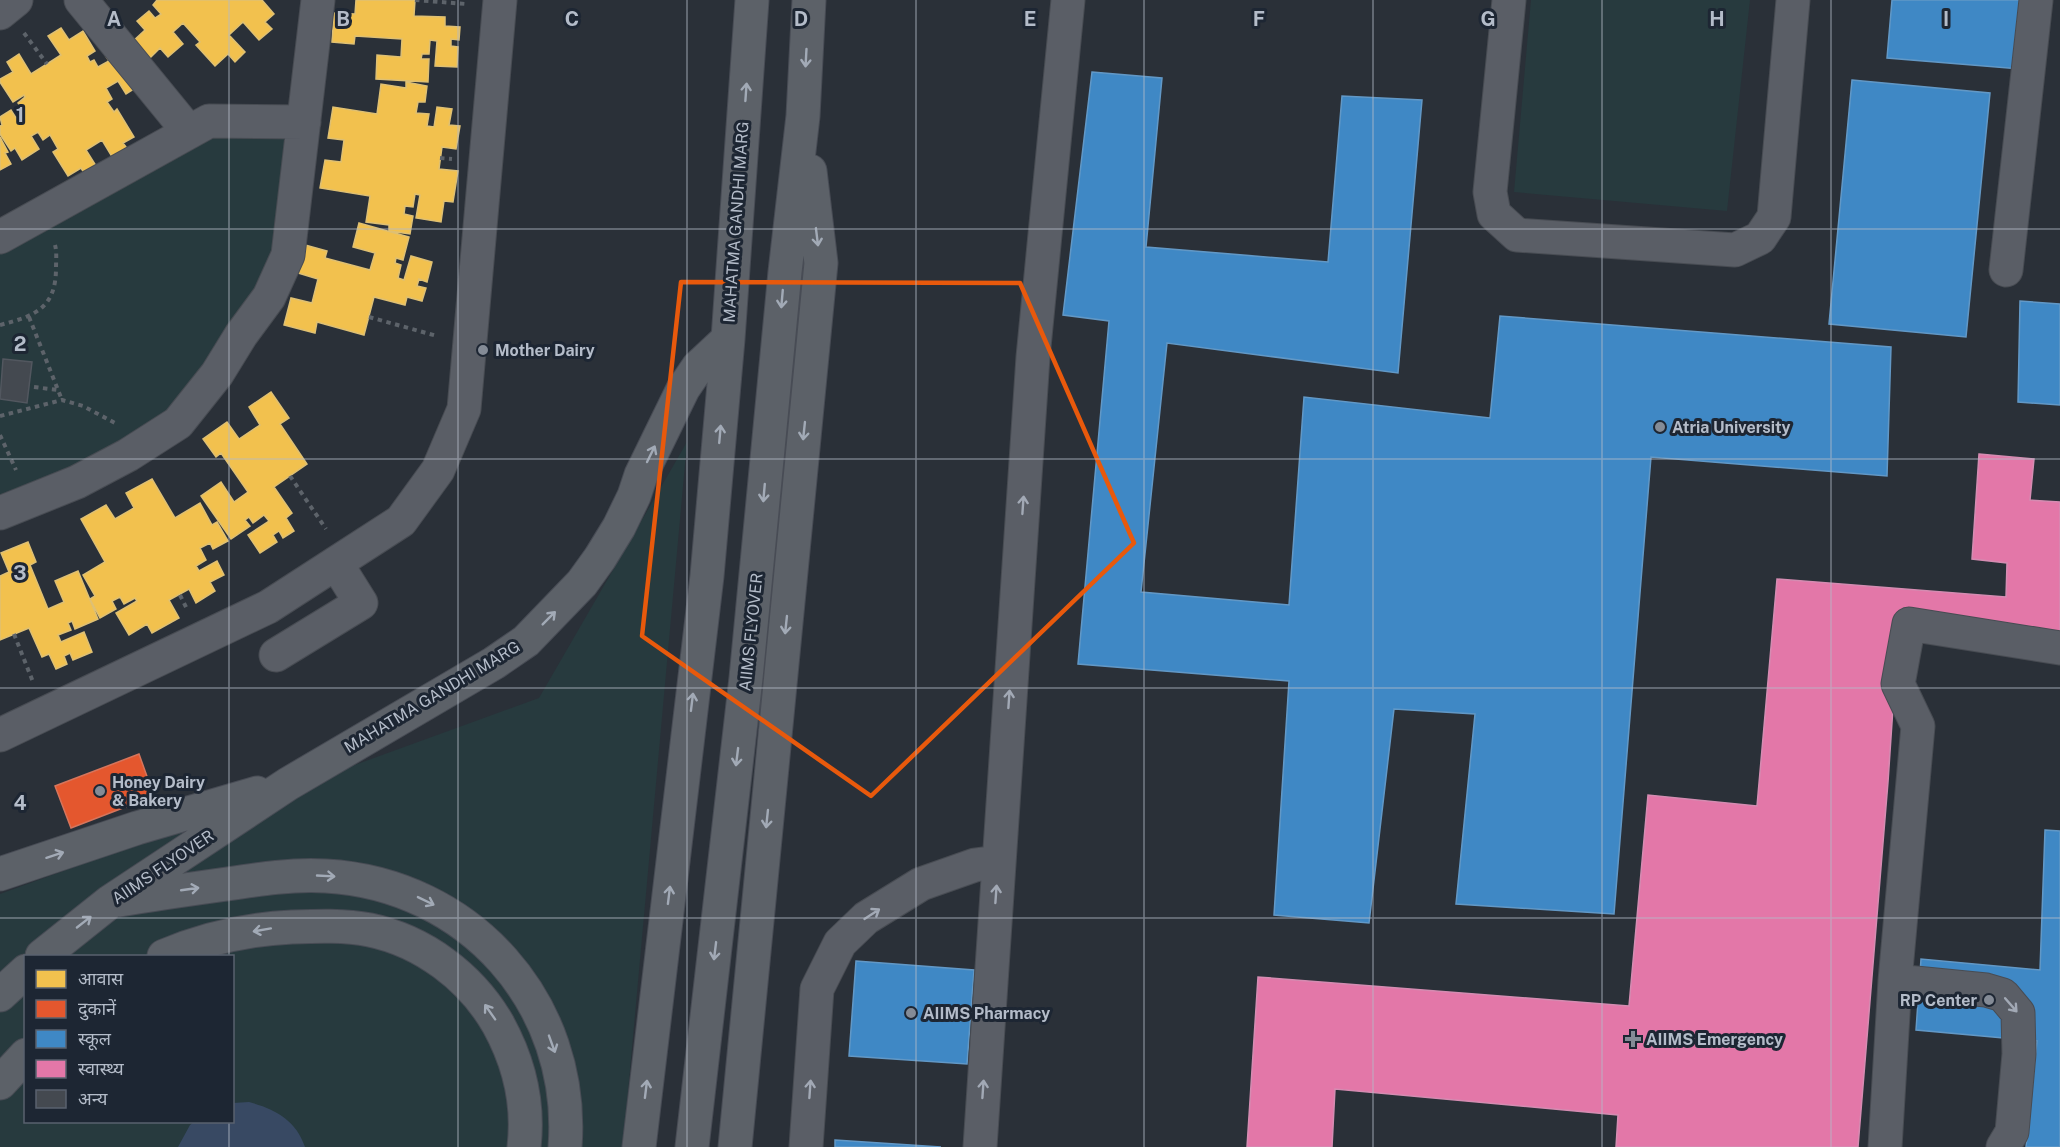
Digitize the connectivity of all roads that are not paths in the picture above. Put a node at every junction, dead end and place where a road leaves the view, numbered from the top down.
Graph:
1 (16, 0) edge
2 (81, 0) edge
3 (318, 0) edge
4 (752, 0) edge
5 (810, 0) edge
6 (1068, 0) edge
7 (1509, 0) edge
8 (1793, 0) edge
9 (2036, 0) edge
10 (500, 3) edge
11 (0, 14) edge
12 (803, 116) junction
13 (304, 122) junction
14 (189, 132) junction
15 (0, 237) edge
16 (2006, 270) dead end
17 (728, 339) junction
18 (0, 513) edge
19 (341, 560) junction
20 (2060, 648) edge
21 (276, 655) dead end
22 (0, 735) edge
23 (288, 784) junction
24 (998, 862) junction
25 (0, 874) edge
26 (111, 901) junction
27 (49, 950) edge
28 (169, 955) edge
29 (24, 973) edge
30 (1895, 981) junction
31 (0, 995) edge
32 (24, 1057) edge
33 (0, 1083) edge
34 (524, 1147) edge
35 (566, 1147) edge
36 (639, 1147) edge
37 (692, 1147) edge
38 (735, 1147) edge
39 (806, 1147) edge
40 (980, 1147) edge
41 (1885, 1147) edge
42 (2003, 1147) edge

1 - 11 street
2 - 14 street
3 - 13 street
17 -> 4 main road, MAHATMA GANDHI MARG
5 -> 12 main road
24 -> 6 street
7 - 8 street
9 - 16 street
10 - 19 street
12 -> 37 main road, AIIMS FLYOVER
12 -> 38 main road
13 - 14 street
13 - 18 street
14 - 15 street
23 -> 17 main road, MAHATMA GANDHI MARG
36 -> 17 main road
19 - 21 street
19 - 22 street
20 - 30 street
25 -> 23 main road
23 - 26 main road, AIIMS FLYOVER
39 -> 24 street
40 -> 24 street
27 -> 26 main road, AIIMS FLYOVER
26 -> 35 main road
34 -> 28 main road
29 - 31 main road
30 - 41 street
30 -> 42 street
32 - 33 main road

